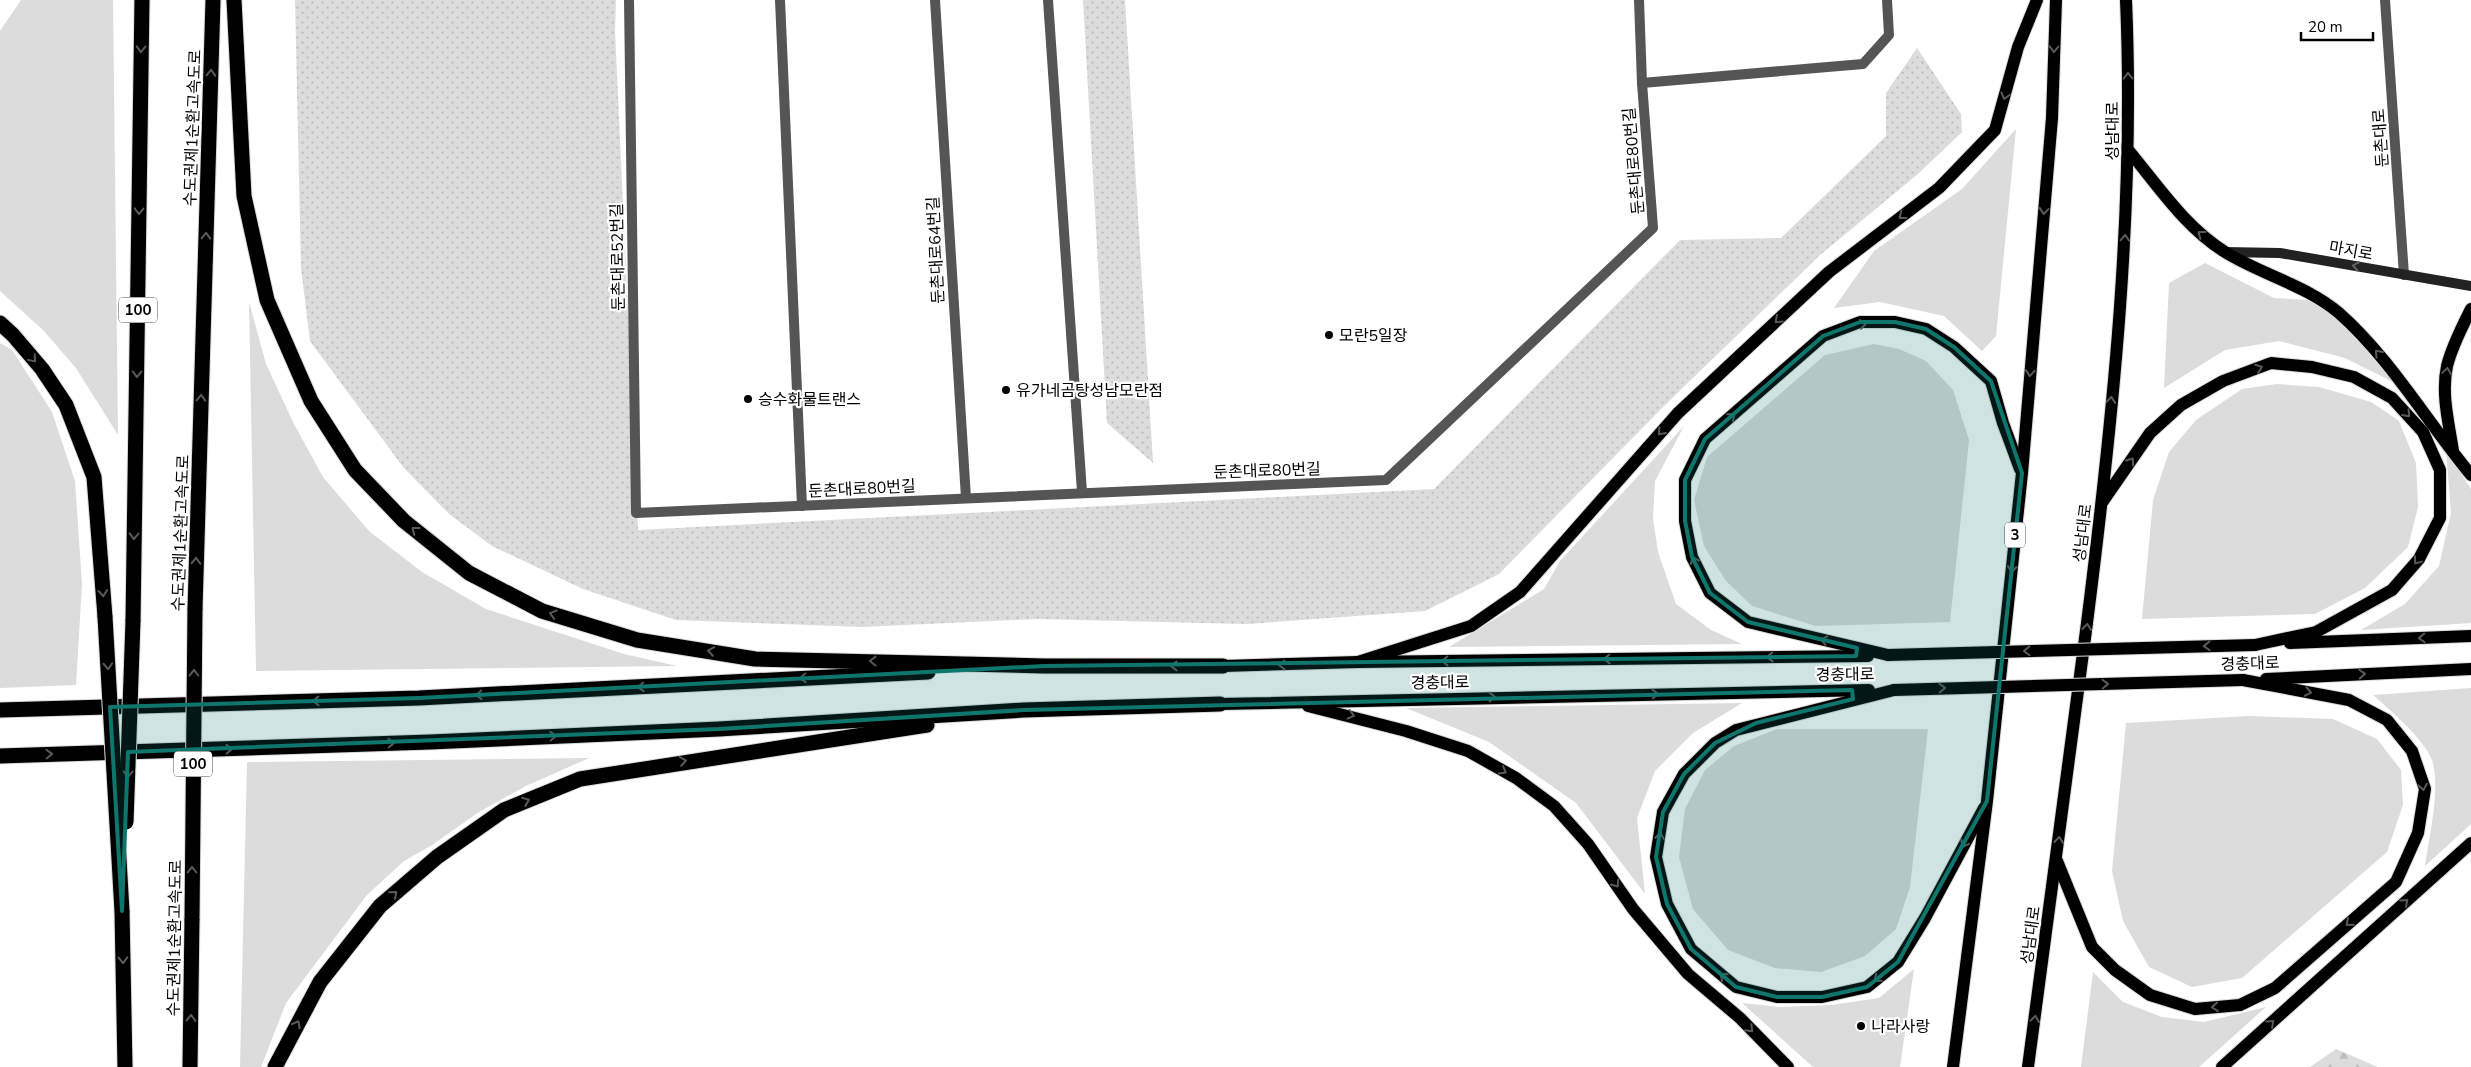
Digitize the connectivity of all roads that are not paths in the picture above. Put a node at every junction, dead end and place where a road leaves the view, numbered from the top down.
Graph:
1 (142, 0) edge
2 (213, 0) edge
3 (234, 0) edge
4 (629, 0) edge
5 (780, 0) edge
6 (935, 0) edge
7 (1048, 0) edge
8 (1640, 0) edge
9 (1887, 0) edge
10 (2038, 0) edge
11 (2056, 0) edge
12 (2126, 0) edge
13 (2385, 0) edge
14 (1642, 83) junction
15 (2129, 151) junction
16 (2225, 252) junction
17 (2404, 274) junction
18 (2471, 286) edge
19 (2471, 309) edge
20 (0, 323) edge
21 (2453, 454) junction
22 (2022, 473) junction
23 (2471, 475) edge
24 (1082, 492) junction
25 (966, 498) junction
26 (2102, 501) junction
27 (802, 506) junction
28 (636, 513) joint
29 (2471, 636) edge
30 (2255, 645) junction
31 (1888, 655) junction
32 (1358, 662) junction
33 (1044, 666) junction
34 (1223, 666) joint
35 (2471, 669) edge
36 (2243, 680) junction
37 (1894, 690) junction
38 (1286, 701) junction
39 (1220, 704) joint
40 (0, 710) edge
41 (1024, 710) junction
42 (0, 756) edge
43 (1987, 801) junction
44 (2471, 843) edge
45 (2057, 861) junction
46 (122, 911) junction
47 (124, 1067) edge
48 (190, 1067) edge
49 (276, 1067) edge
50 (1788, 1067) edge
51 (1952, 1067) edge
52 (2028, 1067) edge
53 (2222, 1067) edge

1 -> 46 highway, 100, bridge
48 -> 2 highway, 수도권제1순환고속도로 / 100, bridge
33 -> 3 highway
4 - 28 street, 둔촌대로52번길
5 - 27 street
6 - 25 street, 둔촌대로64번길
7 - 24 street
8 - 14 street, 둔촌대로80번길
9 - 14 street, 둔촌대로80번길
10 -> 32 main road
11 -> 22 main road, 3
15 -> 12 main road, 성남대로
13 - 17 street, 둔촌대로
14 - 24 street, 둔촌대로80번길
16 -> 15 main road
26 -> 15 main road, 성남대로
17 -> 16 street, 마지로
21 -> 16 main road
17 - 18 street, 마지로
21 -> 19 main road
20 -> 46 highway, bridge
21 - 23 main road
31 -> 22 main road
22 -> 43 main road, 3
24 - 25 street, 둔촌대로80번길
25 - 27 street, 둔촌대로80번길
26 -> 30 main road
45 -> 26 main road, 성남대로
27 - 28 street, 둔촌대로80번길
29 -> 30 main road, 경충대로
30 -> 31 main road, 경충대로, bridge
31 -> 32 main road, 경충대로
32 -> 34 main road, 경충대로
34 -> 33 highway
33 -> 40 highway
36 -> 35 main road, 경충대로
37 -> 36 main road, 경충대로, bridge
36 -> 45 main road
38 -> 37 main road, 경충대로
43 -> 37 main road
38 - 39 main road, 경충대로
38 -> 50 main road
39 - 41 highway
42 -> 41 highway
49 -> 41 highway
43 - 51 main road, 3
53 -> 44 main road
52 -> 45 main road, 성남대로
46 -> 47 highway, 100

